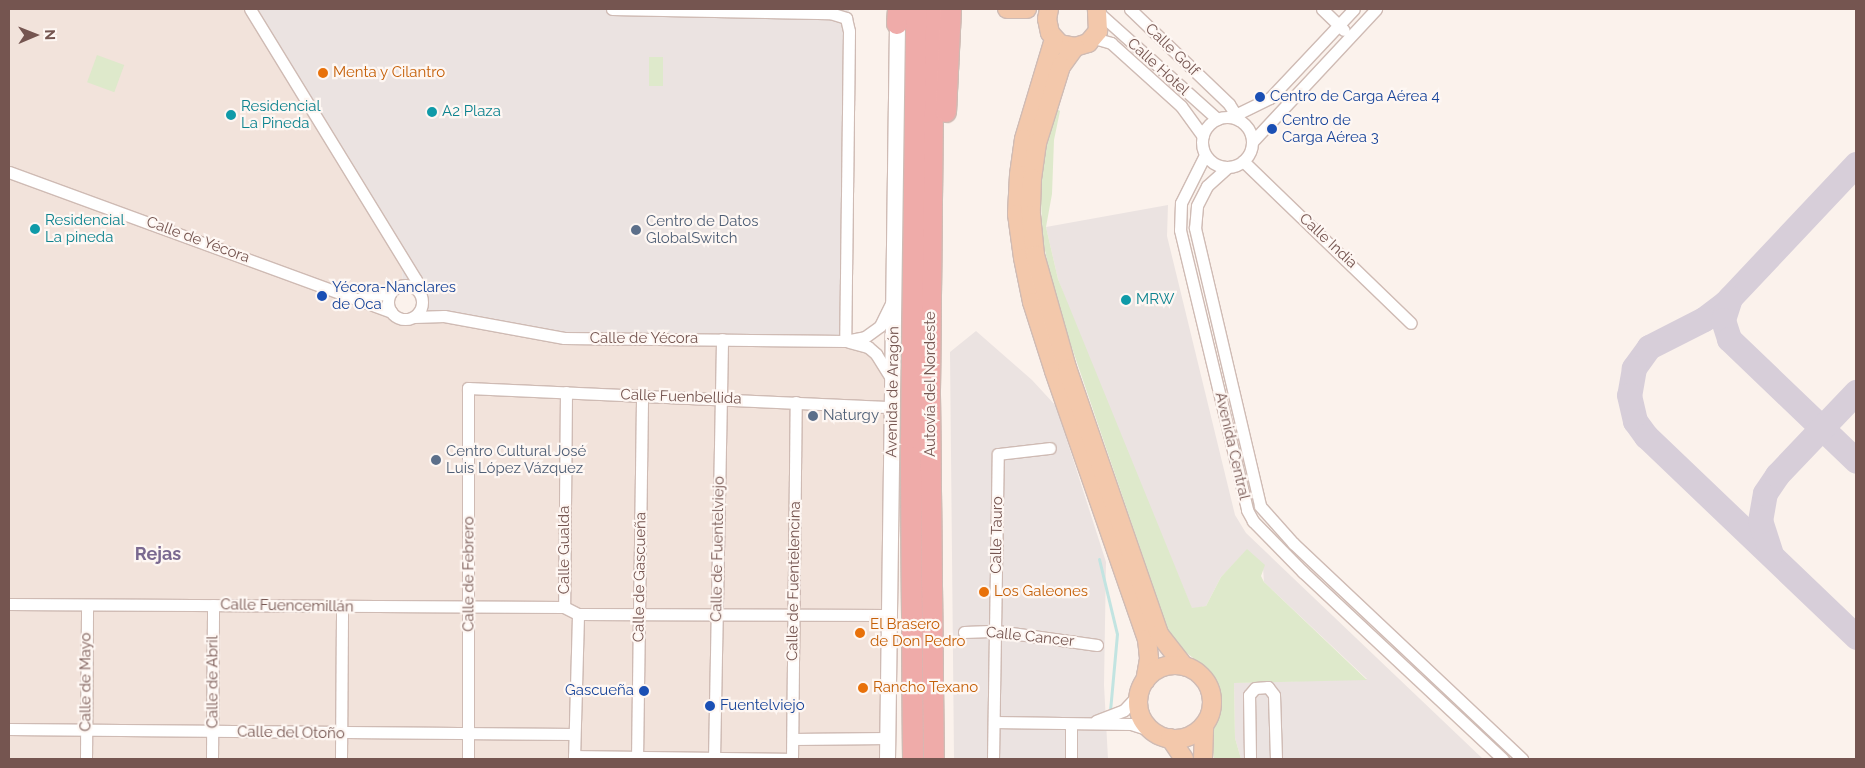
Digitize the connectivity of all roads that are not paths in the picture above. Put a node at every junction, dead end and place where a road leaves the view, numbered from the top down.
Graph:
1 (250, 9) edge
2 (612, 9) edge
3 (916, 9) edge
4 (934, 9) edge
5 (942, 9) edge
6 (951, 9) edge
7 (1007, 9) edge
8 (1027, 9) edge
9 (1049, 9) edge
10 (1130, 9) edge
11 (1322, 9) edge
12 (1354, 9) edge
13 (1376, 9) edge
14 (694, 10) edge
15 (1098, 11) edge
16 (897, 14) edge
17 (1339, 25) junction
18 (1350, 36) junction
19 (1094, 38) junction
20 (1054, 39) junction
21 (1075, 47) junction
22 (1215, 91) junction
23 (1229, 118) junction
24 (1202, 136) junction
25 (1252, 142) junction
26 (1205, 155) junction
27 (1243, 161) junction
28 (1228, 167) junction
29 (9, 172) edge
30 (401, 256) junction
31 (403, 284) junction
32 (390, 293) junction
33 (421, 296) junction
34 (894, 297) junction
35 (358, 299) junction
36 (391, 312) junction
37 (444, 316) junction
38 (414, 317) junction
39 (1410, 323) dead end
40 (722, 339) junction
41 (845, 341) junction
42 (893, 382) junction
43 (468, 388) joint
44 (566, 392) junction
45 (938, 394) junction
46 (642, 395) junction
47 (721, 398) junction
48 (796, 402) junction
49 (893, 407) junction
50 (1050, 448) dead end
51 (9, 604) edge
52 (87, 605) junction
53 (213, 605) junction
54 (469, 606) junction
55 (564, 607) junction
56 (342, 608) junction
57 (578, 614) junction
58 (639, 614) junction
59 (716, 614) junction
60 (794, 614) junction
61 (888, 615) junction
62 (996, 631) junction
63 (964, 632) dead end
64 (1097, 645) dead end
65 (1184, 666) junction
66 (1142, 687) junction
67 (935, 701) junction
68 (994, 722) junction
69 (1092, 722) junction
70 (1071, 724) junction
71 (1204, 726) junction
72 (9, 730) edge
73 (86, 730) junction
74 (1153, 731) junction
75 (212, 732) junction
76 (342, 734) junction
77 (574, 734) junction
78 (469, 735) junction
79 (792, 738) junction
80 (888, 738) junction
81 (1170, 738) junction
82 (574, 757) edge
83 (1250, 757) dead end
84 (637, 758) edge
85 (86, 759) edge
86 (212, 759) edge
87 (341, 759) edge
88 (468, 759) edge
89 (714, 759) edge
90 (792, 759) edge
91 (887, 759) edge
92 (913, 759) edge
93 (934, 759) edge
94 (994, 759) edge
95 (1071, 759) edge
96 (1184, 759) edge
97 (1203, 759) edge
98 (1276, 759) edge
99 (1503, 759) edge
100 (1522, 759) edge

1 - 30 street
2 - 14 street
3 - 92 highway, Autovía del Nordeste
4 - 67 highway, Autovía del Nordeste
5 - 45 highway
6 - 45 highway
7 - 8 main road
9 - 20 main road
10 - 22 street, Calle Golf
11 - 17 street
12 - 17 street
13 - 18 street
14 - 41 street
15 - 19 main road
15 - 23 street, Calle Hotel
16 - 34 street, Avenida de Aragón
17 - 18 street
17 - 23 street
18 - 25 street
19 - 21 main road
19 - 24 street, Calle Hotel
20 - 21 main road
20 - 66 main road
21 - 65 main road
22 - 23 street, Calle Golf
22 - 23 street
23 - 24 street
23 - 25 street
24 - 26 street
25 - 27 street
26 - 28 street
26 - 99 street, Avenida Central
27 - 28 street
27 - 39 street, Calle India
28 - 100 street, Avenida Central
29 - 35 street, Calle de Yécora
30 - 31 street
30 - 33 street
31 - 32 street
31 - 33 street
32 - 35 street
32 - 36 street
33 - 37 street, Calle de Yécora
33 - 38 street
34 - 41 street, Calle de Yécora
34 - 42 street, Avenida de Aragón
35 - 36 street, Calle de Yécora
36 - 38 street
37 - 38 street, Calle de Yécora
37 - 40 street, Calle de Yécora
40 - 41 street, Calle de Yécora
40 - 47 street, Calle de Fuentelviejo
41 - 42 street, Calle de Yécora
42 - 49 street, Avenida de Aragón
43 - 44 street, Calle Fuenbellida
43 - 54 street, Calle de Febrero
44 - 46 street, Calle Fuenbellida
44 - 55 street, Calle Gualda
45 - 67 highway
46 - 47 street, Calle Fuenbellida
46 - 58 street, Calle de Gascueña
47 - 48 street, Calle Fuenbellida
47 - 59 street, Calle de Fuentelviejo
48 - 49 street, Calle Fuenbellida
48 - 60 street, Calle de Fuentelencina
49 - 61 street, Avenida de Aragón
50 - 62 street, Calle Tauro
51 - 52 street, Calle Fuencemillán
52 - 53 street, Calle Fuencemillán
52 - 73 street, Calle de Mayo
53 - 56 street, Calle Fuencemillán
53 - 75 street, Calle de Abril
54 - 55 street, Calle Fuencemillán
54 - 56 street, Calle Fuencemillán
54 - 78 street, Calle de Febrero
55 - 57 street, Calle Gualda
56 - 76 street
57 - 58 street
57 - 77 street, Calle Gualda
58 - 59 street
58 - 84 street, Calle de Gascueña
59 - 60 street
59 - 89 street, Calle de Fuentelviejo
60 - 61 street
60 - 79 street, Calle de Fuentelencina
61 - 80 street, Avenida de Aragón
62 - 63 street, Calle Cancer
62 - 64 street, Calle Cancer
62 - 68 street, Calle Tauro
65 - 66 main road
65 - 71 main road
66 - 69 street
66 - 74 main road
67 - 93 highway, Autovía del Nordeste
68 - 70 street
68 - 94 street, Calle Tauro
69 - 70 street
69 - 74 street
70 - 95 street
71 - 81 main road
71 - 97 main road
72 - 73 street, Calle del Otoño
73 - 75 street, Calle del Otoño
73 - 85 street, Calle de Mayo
74 - 81 main road
75 - 76 street, Calle del Otoño
75 - 86 street, Calle de Abril
76 - 78 street, Calle del Otoño
76 - 87 street
77 - 78 street, Calle del Otoño
77 - 82 street, Calle Gualda
78 - 88 street, Calle de Febrero
79 - 80 street
79 - 90 street, Calle de Fuentelencina
80 - 91 street, Avenida de Aragón
81 - 96 main road
82 - 84 street
83 - 98 street
84 - 89 street
89 - 90 street

